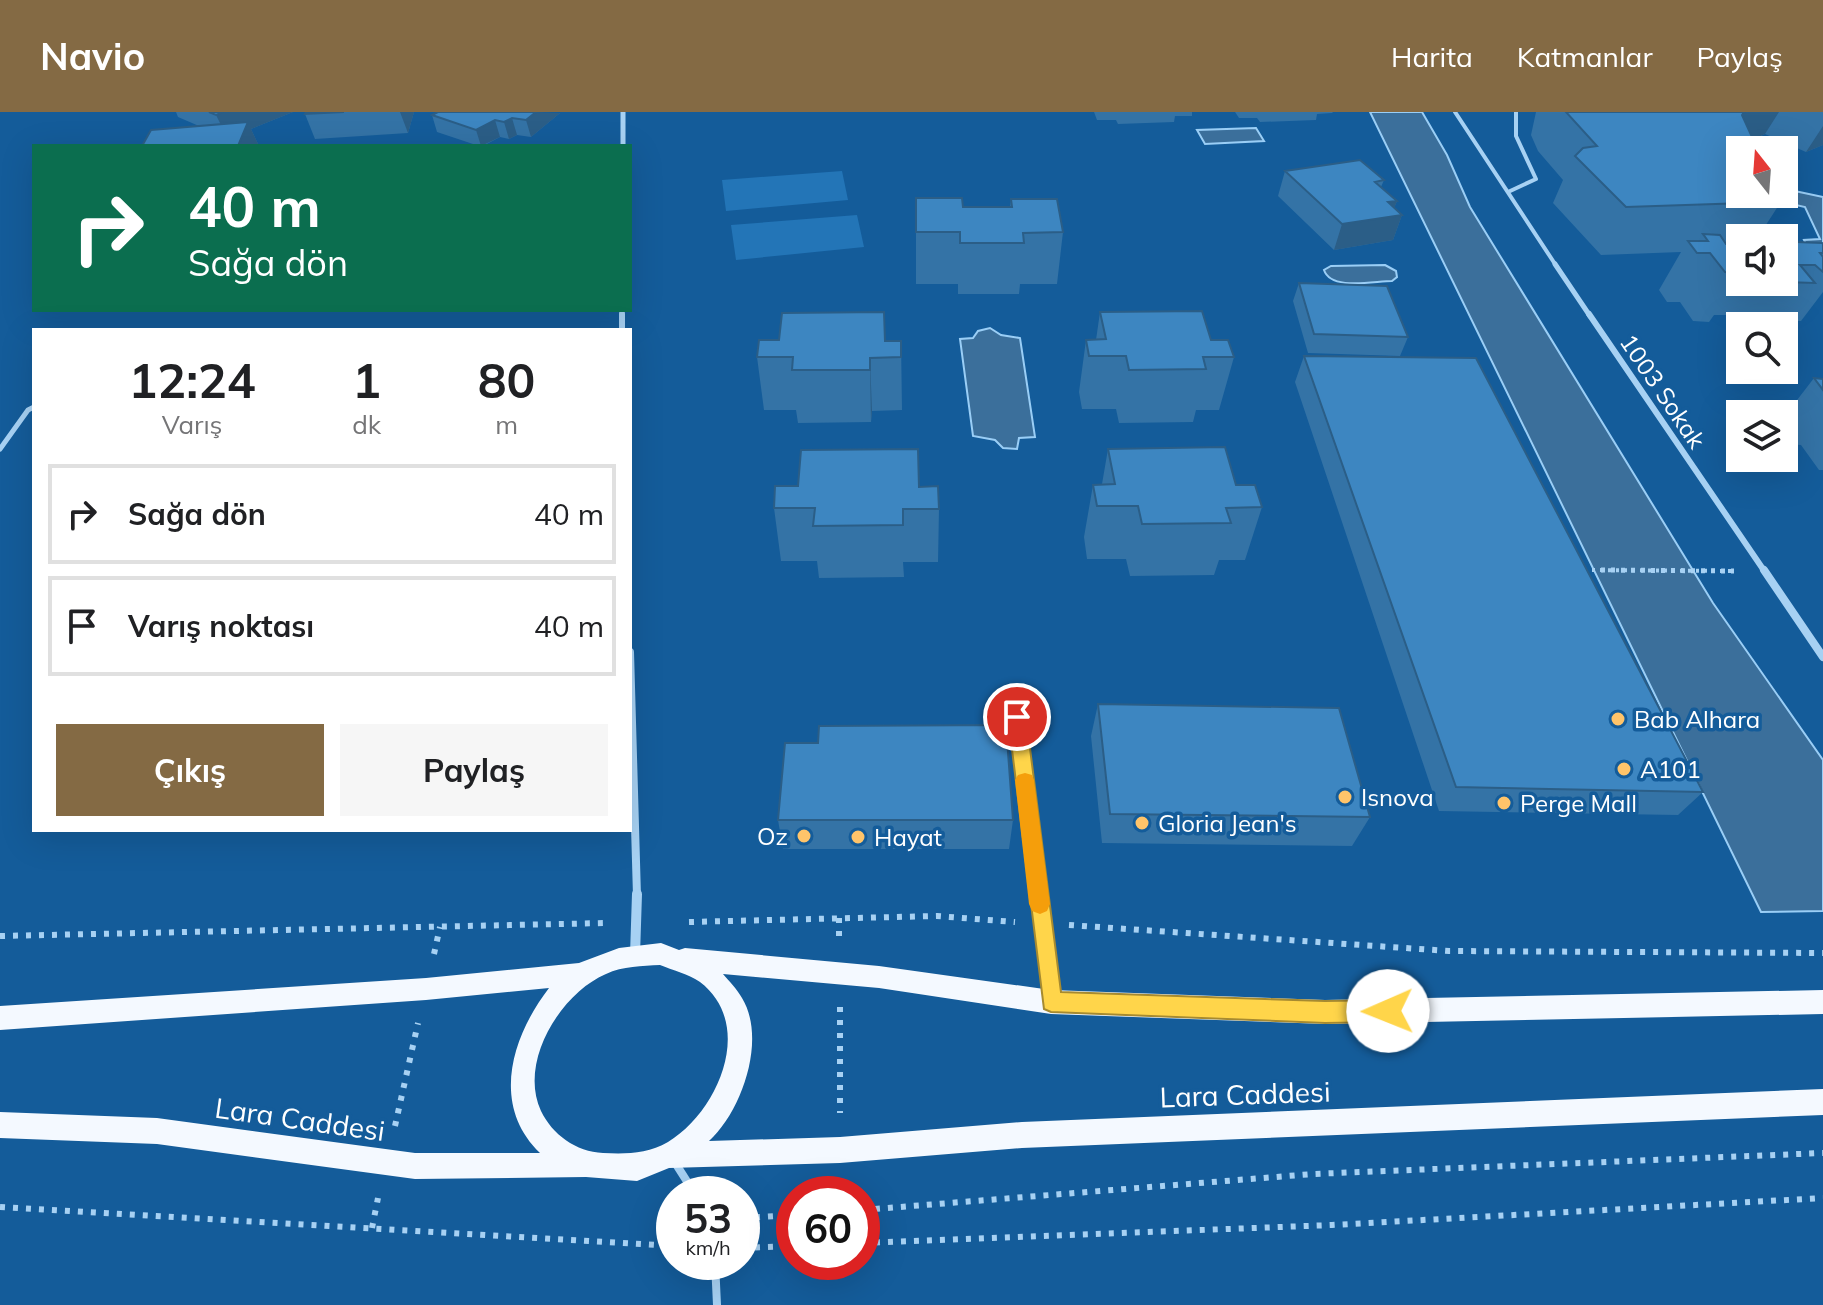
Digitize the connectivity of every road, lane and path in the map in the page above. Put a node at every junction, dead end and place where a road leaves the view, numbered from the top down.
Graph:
1 (623, 112) edge
2 (1455, 112) edge
3 (1516, 112) edge
4 (623, 144) edge
5 (1508, 192) junction
6 (1555, 264) joint
7 (32, 408) edge
8 (0, 449) edge
9 (1580, 570) edge
10 (1703, 572) dead end
11 (1823, 657) edge
12 (1014, 688) dead end
13 (632, 720) edge
14 (839, 918) junction
15 (638, 923) junction
16 (1042, 923) junction
17 (440, 927) junction
18 (0, 936) edge
19 (1823, 953) edge
20 (635, 955) junction
21 (685, 959) junction
22 (839, 973) junction
23 (582, 974) junction
24 (426, 989) junction
25 (1051, 1002) junction
26 (1813, 1003) edge
27 (0, 1018) edge
28 (1823, 1102) edge
29 (0, 1125) edge
30 (840, 1150) junction
31 (1823, 1153) edge
32 (670, 1155) junction
33 (386, 1163) junction
34 (592, 1166) junction
35 (683, 1176) edge
36 (1823, 1198) edge
37 (0, 1207) edge
38 (880, 1209) edge
39 (372, 1228) junction
40 (880, 1242) edge
41 (656, 1245) edge
42 (716, 1280) edge
43 (717, 1305) edge

1 - 4 street
2 - 5 lane
3 - 5 lane
5 - 6 lane
6 - 11 street, 1003 Sokak
7 - 8 lane
9 - 10 path
12 - 16 lane
13 - 15 street
14 - 15 path
14 - 16 path
14 - 22 path
15 - 17 path
15 - 20 street
16 - 19 path
16 - 25 lane
17 - 18 path
17 - 24 path
20 - 21 main road
20 - 23 main road
21 - 22 main road
21 - 32 main road
22 - 25 main road
22 - 30 path
23 - 24 main road
23 - 34 main road
24 - 27 main road
24 - 33 path
25 - 26 main road
28 - 30 main road, Lara Caddesi
29 - 33 main road, Lara Caddesi
30 - 32 main road, Lara Caddesi
31 - 38 path
32 - 34 main road
32 - 35 lane
33 - 34 main road, Lara Caddesi
33 - 39 path
36 - 40 path
37 - 39 path
39 - 41 path
42 - 43 lane

